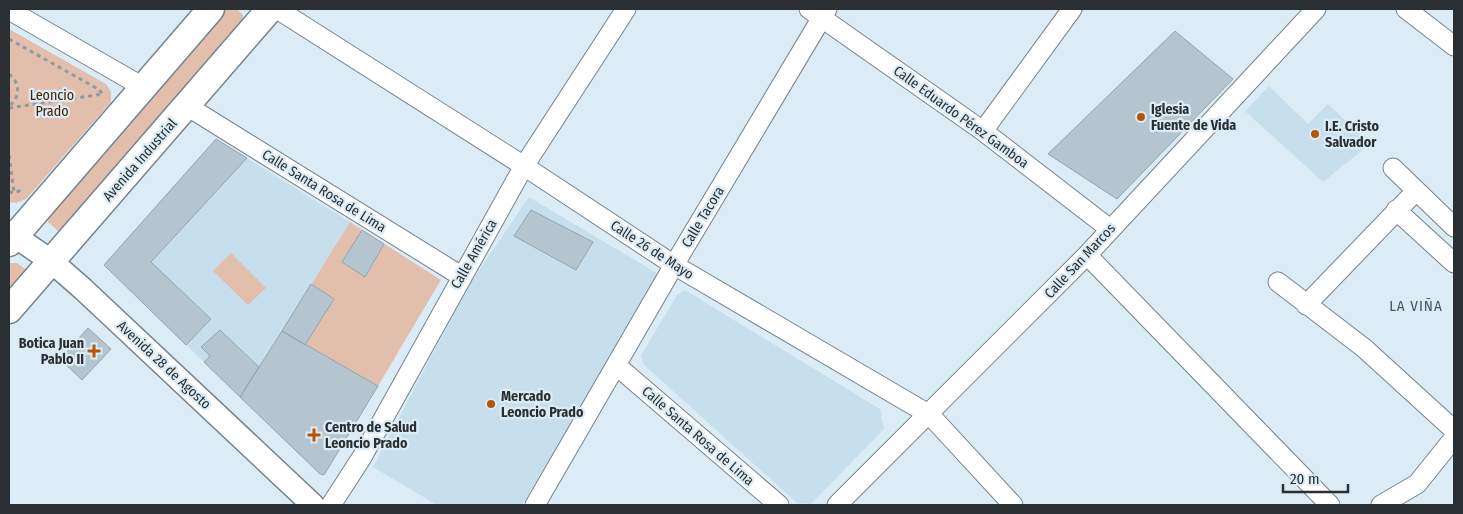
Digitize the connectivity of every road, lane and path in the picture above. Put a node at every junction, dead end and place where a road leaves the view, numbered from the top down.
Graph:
1 (212, 9) edge
2 (270, 9) edge
3 (276, 9) edge
4 (626, 9) edge
5 (1072, 9) edge
6 (1316, 9) edge
7 (1406, 9) edge
8 (9, 10) edge
9 (819, 12) edge
10 (9, 39) edge
11 (1454, 46) edge
12 (9, 74) edge
13 (143, 87) junction
14 (104, 94) junction
15 (101, 100) dead end
16 (187, 106) junction
17 (9, 107) edge
18 (983, 131) junction
19 (9, 155) edge
20 (524, 166) junction
21 (1392, 168) dead end
22 (22, 190) dead end
23 (9, 192) edge
24 (1415, 192) junction
25 (14, 194) junction
26 (1396, 210) junction
27 (1454, 227) edge
28 (1110, 229) junction
29 (11, 237) edge
30 (1087, 255) junction
31 (51, 261) junction
32 (1454, 263) edge
33 (674, 266) junction
34 (461, 276) junction
35 (1278, 282) dead end
36 (1306, 305) junction
37 (9, 310) edge
38 (617, 366) junction
39 (930, 415) junction
40 (1454, 430) edge
41 (1454, 438) edge
42 (314, 505) edge
43 (331, 505) edge
44 (535, 505) edge
45 (779, 505) edge
46 (837, 505) edge
47 (1013, 505) edge
48 (1330, 505) edge
49 (1381, 505) edge

1 - 13 main road
2 - 16 main road, Avenida Industrial
3 - 20 street, Calle 26 de Mayo
4 - 20 street, Calle América
5 - 18 street
6 - 28 street, Calle San Marcos
7 - 11 street
8 - 13 street
9 - 18 street, Calle Eduardo Pérez Gamboa
9 - 33 street, Calle Tacora
10 - 14 path
12 - 17 path
13 - 29 main road
14 - 15 path
14 - 17 path
16 - 31 main road, Avenida Industrial
16 - 34 street, Calle Santa Rosa de Lima
18 - 28 street, Calle Eduardo Pérez Gamboa
19 - 25 path
20 - 33 street, Calle 26 de Mayo
20 - 34 street, Calle América
21 - 24 street
22 - 25 path
23 - 25 path
24 - 26 street
24 - 27 street
26 - 32 street
26 - 36 street
28 - 30 street, Calle San Marcos
29 - 31 street, Avenida 28 de Agosto
30 - 39 street, Calle San Marcos
30 - 48 street
31 - 37 main road, Avenida Industrial
31 - 42 street, Avenida 28 de Agosto
33 - 38 street, Calle Tacora
33 - 39 street, Calle 26 de Mayo
34 - 43 street, Calle América
35 - 36 street
36 - 40 street
38 - 44 street, Calle Tacora
38 - 45 street, Calle Santa Rosa de Lima
39 - 46 street, Calle San Marcos
39 - 47 street, Calle 26 de Mayo
41 - 49 street

